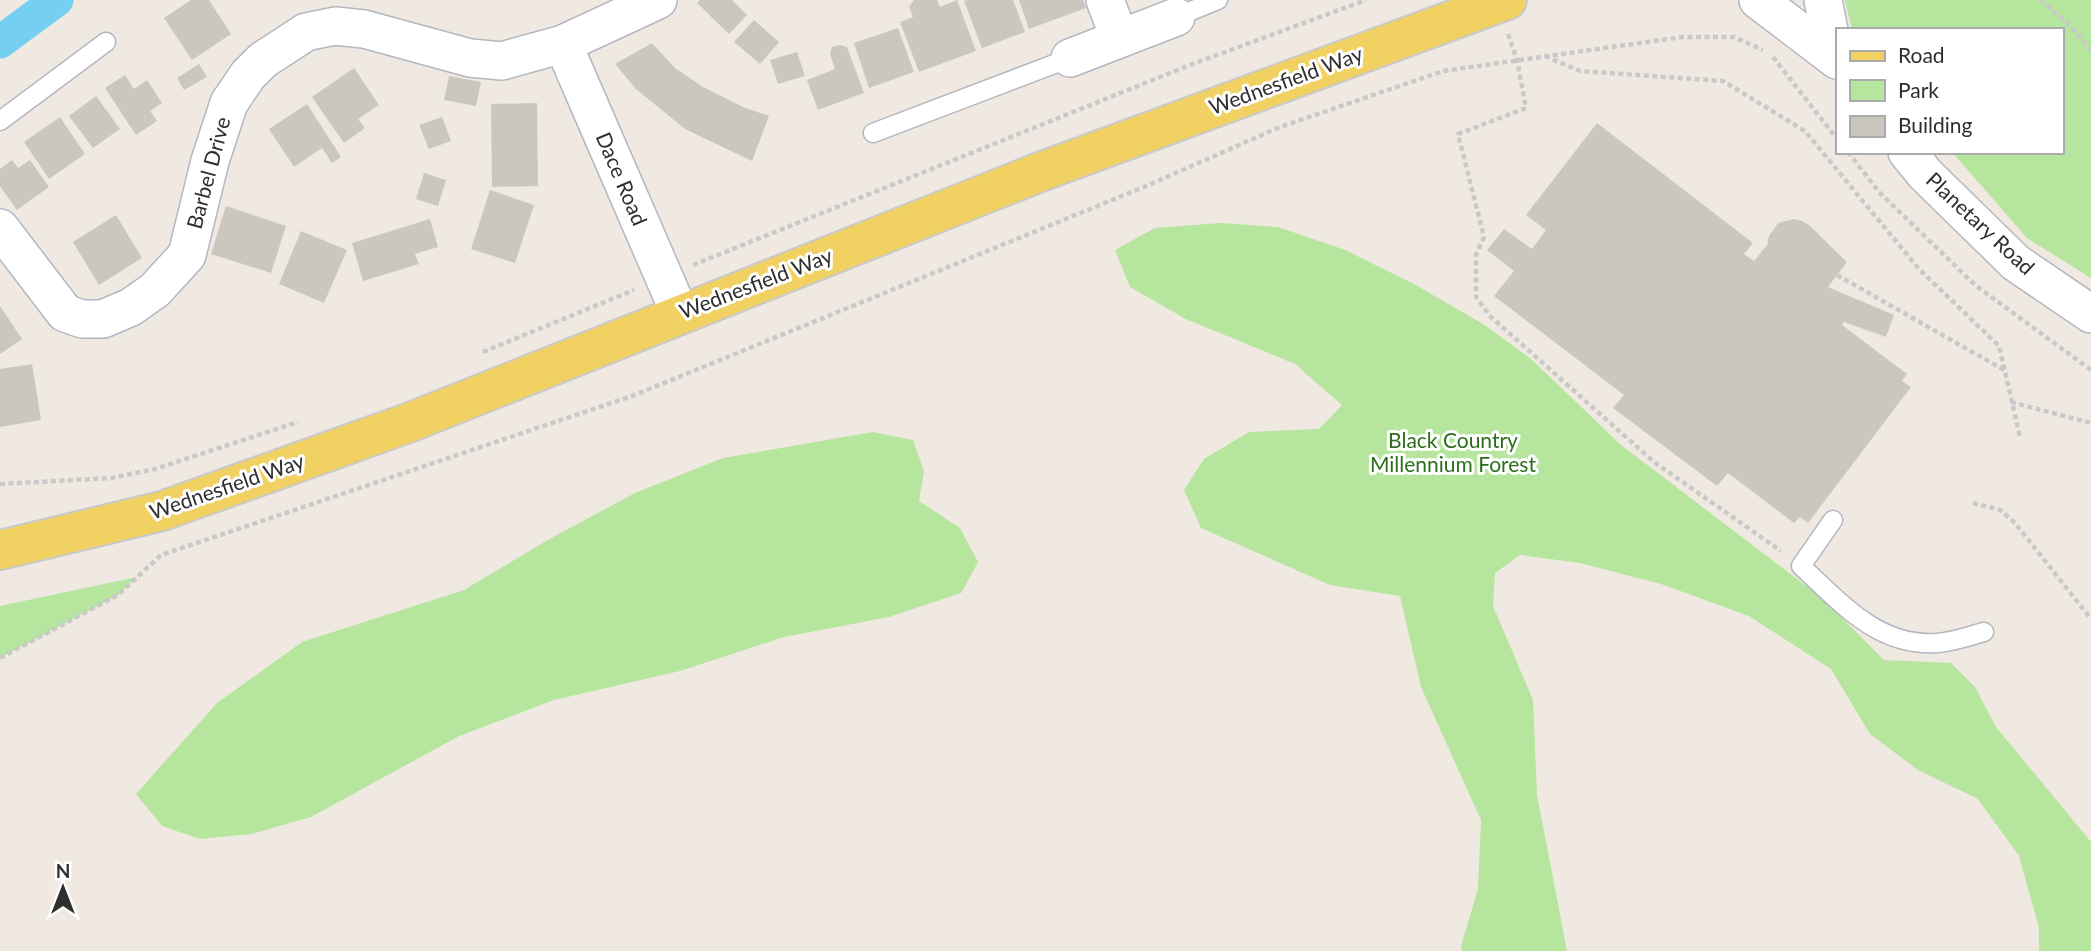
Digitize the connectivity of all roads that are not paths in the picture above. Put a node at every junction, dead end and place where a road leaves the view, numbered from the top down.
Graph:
1 (658, 0) edge
2 (1105, 0) edge
3 (1218, 0) edge
4 (1507, 0) edge
5 (1758, 0) edge
6 (1823, 0) edge
7 (1177, 17) joint
8 (1119, 37) junction
9 (106, 42) dead end
10 (563, 44) junction
11 (1070, 58) joint
12 (1836, 58) edge
13 (0, 121) edge
14 (873, 132) dead end
15 (1909, 154) edge
16 (0, 228) edge
17 (680, 314) junction
18 (2091, 314) edge
19 (1833, 520) dead end
20 (0, 550) edge
21 (1984, 632) dead end

1 - 10 street, Barbel Drive
2 - 8 street
3 - 7 lane
4 - 17 main road, Wednesfield Way
5 - 12 street
6 - 12 street
7 - 8 street
8 - 11 street
9 - 13 lane
10 - 16 street, Barbel Drive
10 - 17 street, Dace Road
11 - 14 lane
15 - 18 street, Planetary Road
17 - 20 main road, Wednesfield Way
19 - 21 lane

